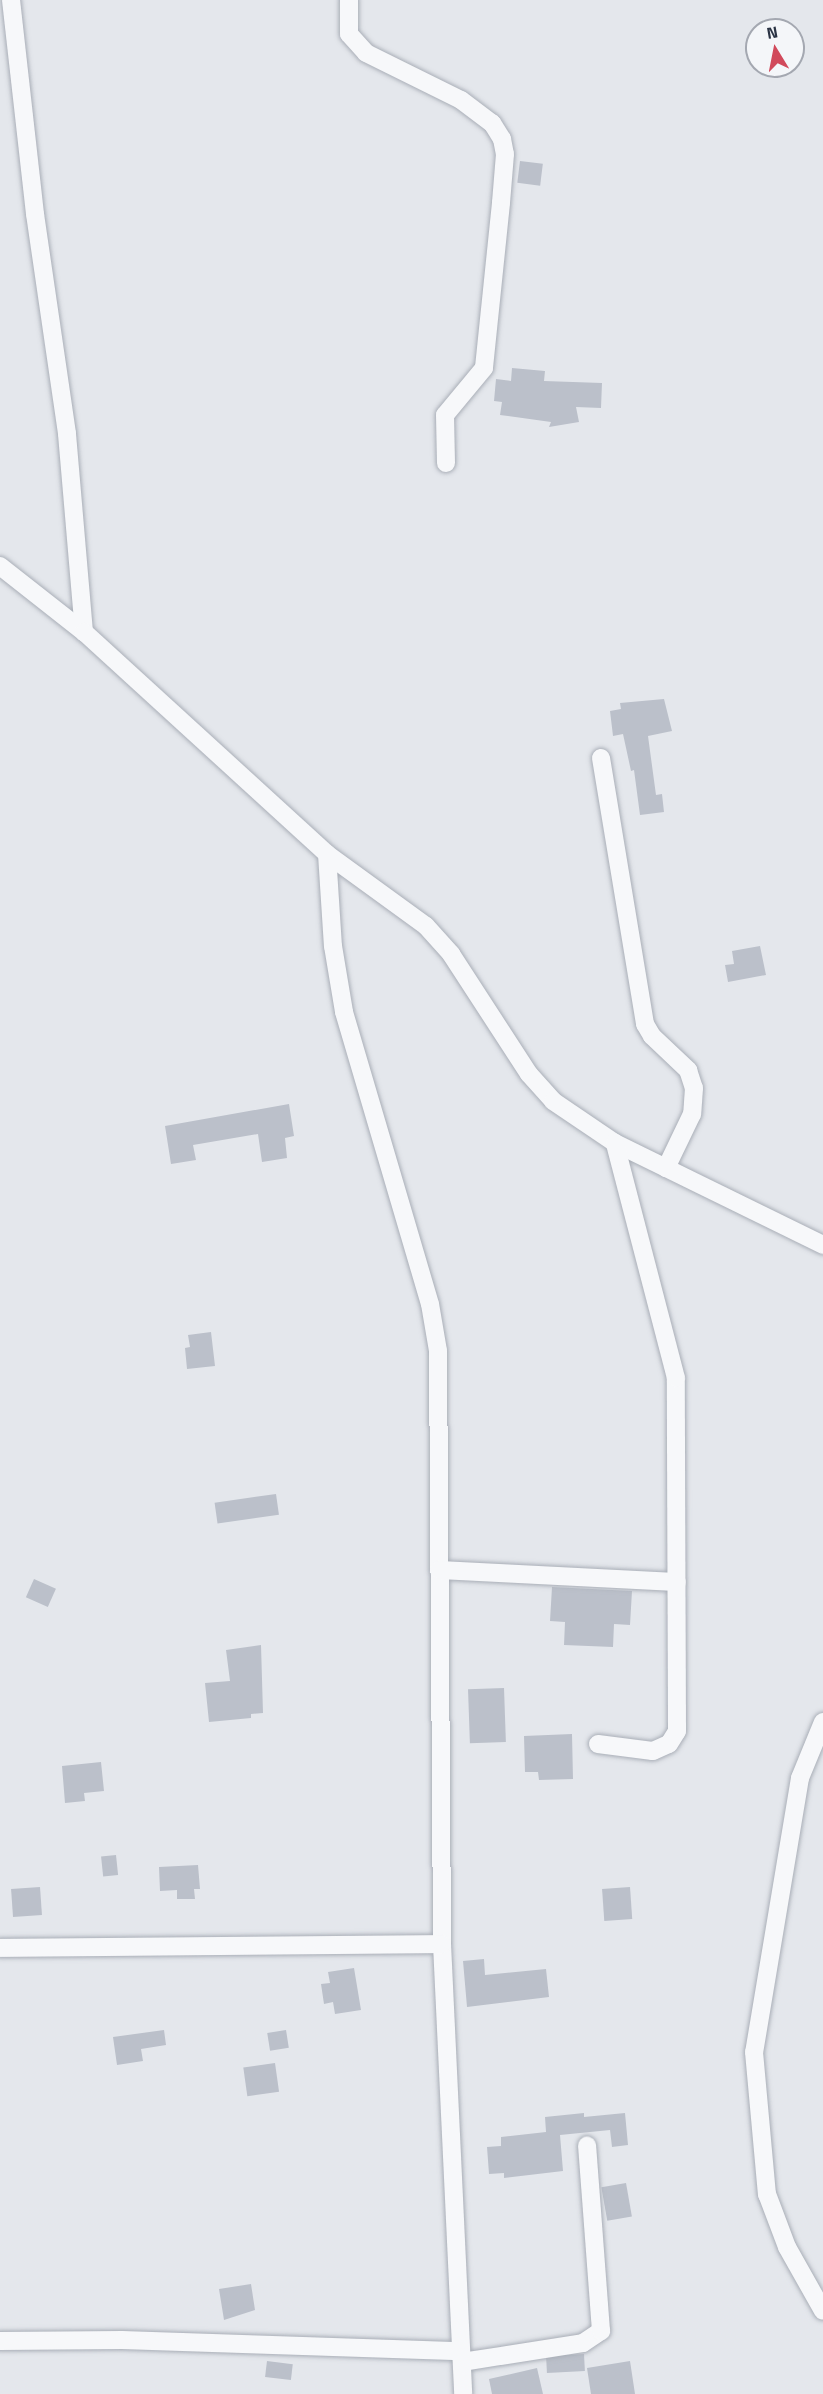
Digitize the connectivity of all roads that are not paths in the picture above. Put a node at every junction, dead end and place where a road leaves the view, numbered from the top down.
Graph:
1 (11, 0) edge
2 (350, 0) edge
3 (446, 463) dead end
4 (0, 566) edge
5 (84, 632) junction
6 (601, 758) dead end
7 (327, 854) junction
8 (615, 1143) junction
9 (666, 1168) junction
10 (823, 1245) edge
11 (439, 1570) junction
12 (677, 1582) junction
13 (823, 1722) edge
14 (598, 1744) dead end
15 (442, 1944) junction
16 (0, 1948) edge
17 (587, 2145) dead end
18 (823, 2312) edge
19 (0, 2341) edge
20 (461, 2356) junction
21 (463, 2394) edge

1 - 5 street
2 - 3 street
4 - 5 street
5 - 7 street
6 - 9 street
7 - 8 street
7 - 11 street
8 - 9 street
8 - 12 street
9 - 10 street
11 - 12 street
11 - 15 street
12 - 14 street
13 - 18 street
15 - 16 street
15 - 20 street
17 - 20 street
19 - 20 street
20 - 21 street

